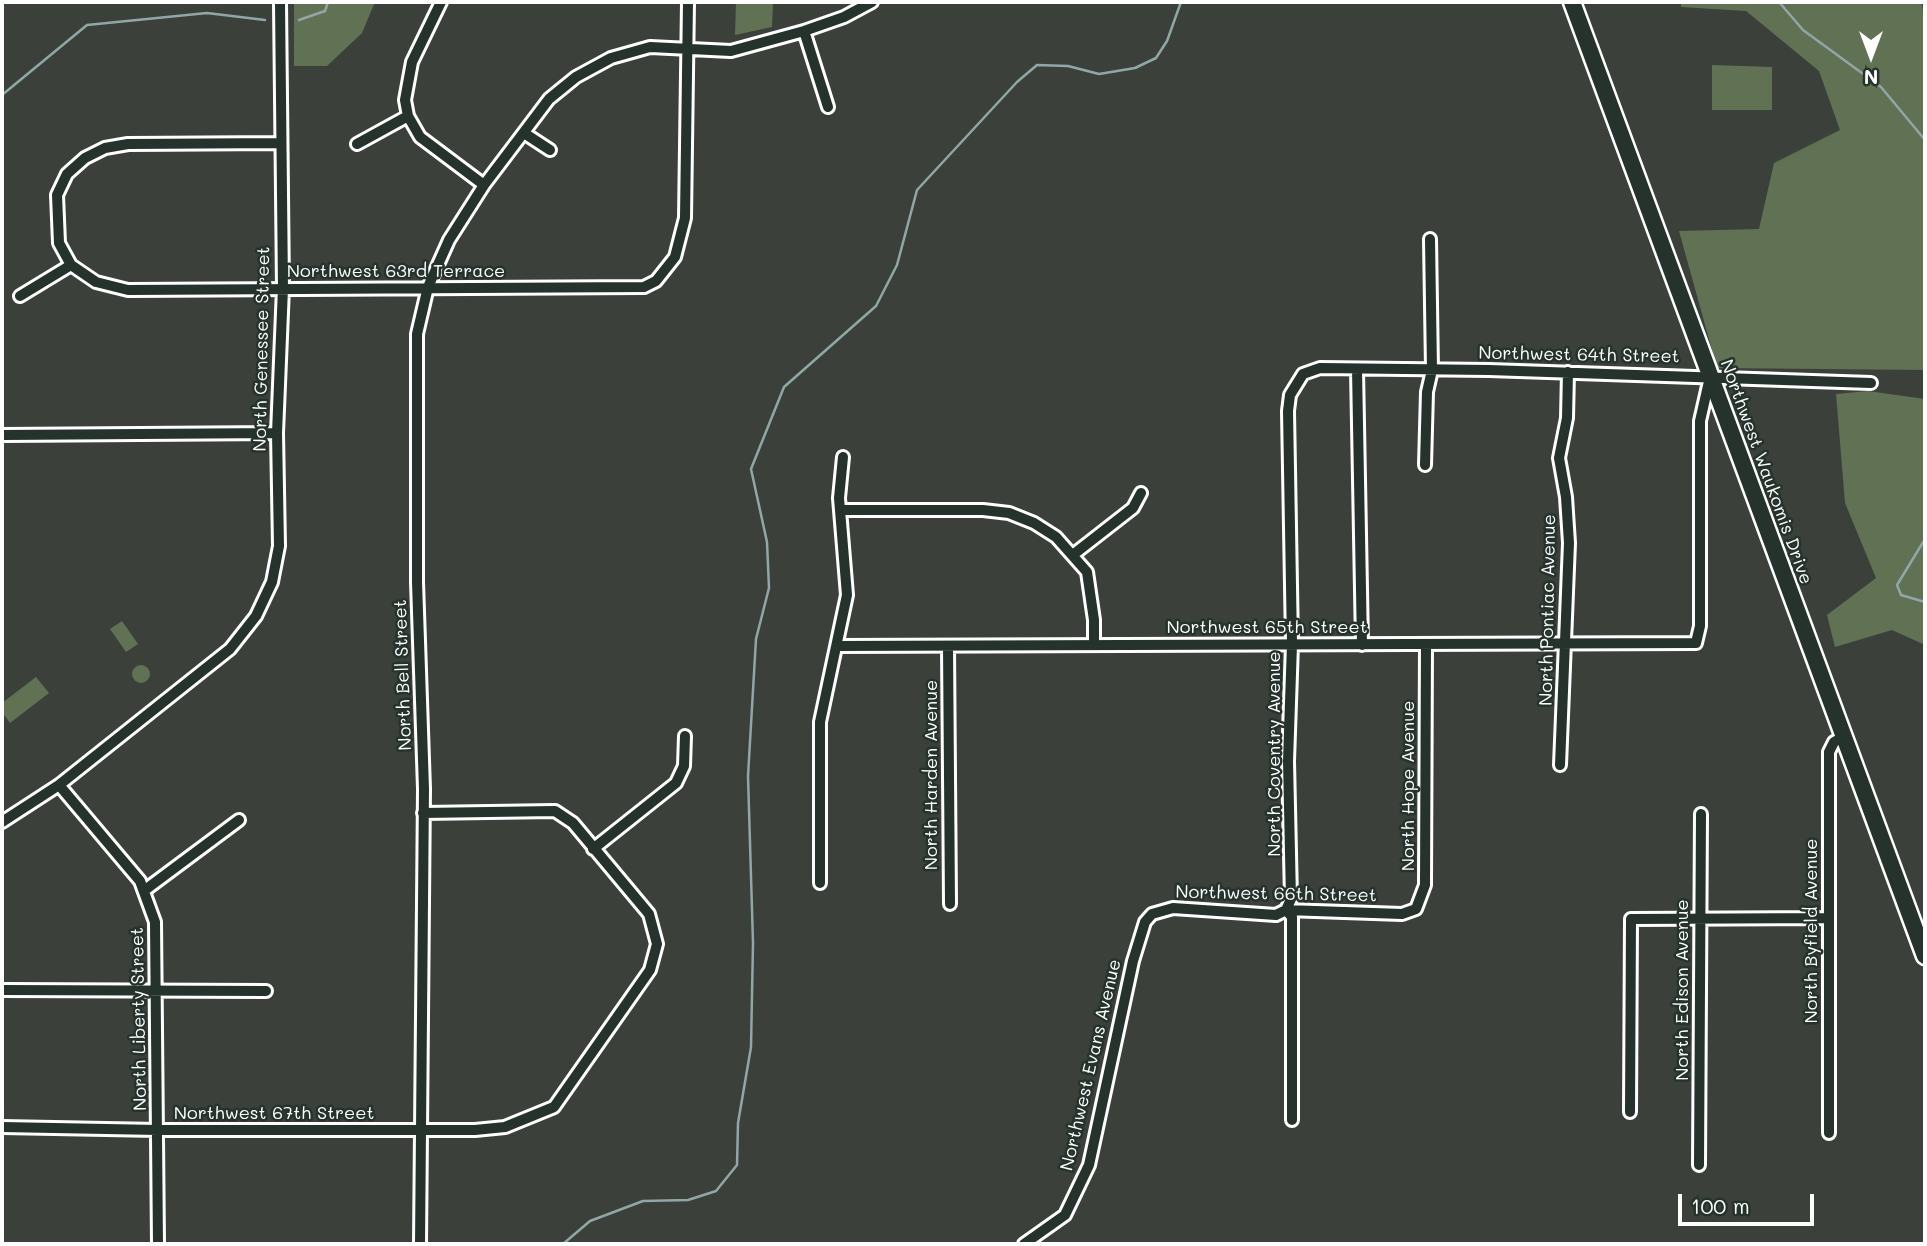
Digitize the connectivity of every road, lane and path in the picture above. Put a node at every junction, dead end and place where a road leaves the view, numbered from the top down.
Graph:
1 (280, 2) edge
2 (441, 2) edge
3 (688, 2) edge
4 (872, 2) edge
5 (1572, 2) edge
6 (804, 31) junction
7 (689, 48) junction
8 (828, 107) dead end
9 (408, 116) junction
10 (524, 133) junction
11 (281, 144) junction
12 (357, 144) dead end
13 (550, 150) dead end
14 (484, 185) junction
15 (1430, 239) dead end
16 (71, 265) junction
17 (428, 287) junction
18 (283, 288) junction
19 (20, 296) dead end
20 (1357, 369) junction
21 (1432, 370) junction
22 (1568, 372) junction
23 (1710, 376) junction
24 (1871, 383) dead end
25 (1294, 387) joint
26 (277, 433) junction
27 (2, 435) edge
28 (843, 457) dead end
29 (1425, 465) dead end
30 (1141, 492) dead end
31 (840, 510) junction
32 (1074, 554) junction
33 (1292, 644) junction
34 (1566, 644) junction
35 (1094, 645) junction
36 (1362, 645) junction
37 (1426, 645) junction
38 (837, 646) junction
39 (948, 646) junction
40 (685, 736) dead end
41 (1843, 737) junction
42 (1560, 765) dead end
43 (59, 785) junction
44 (423, 813) junction
45 (1702, 814) dead end
46 (240, 820) dead end
47 (2, 822) edge
48 (593, 849) junction
49 (820, 883) dead end
50 (145, 890) junction
51 (950, 904) dead end
52 (1286, 910) junction
53 (1402, 914) joint
54 (1152, 915) joint
55 (1699, 917) junction
56 (1829, 918) junction
57 (1925, 956) edge
58 (2, 990) edge
59 (266, 990) dead end
60 (157, 992) junction
61 (1630, 1112) dead end
62 (1292, 1119) dead end
63 (2, 1127) edge
64 (158, 1130) junction
65 (420, 1130) junction
66 (1829, 1133) dead end
67 (1699, 1165) dead end
68 (158, 1244) edge
69 (420, 1244) edge
70 (1024, 1244) edge

1 - 11 street, North Genessee Street
2 - 9 street
3 - 7 street, Northwest 63rd Terrace
4 - 6 street, North Bell Street
5 - 23 main road, Northwest Waukomis Drive
6 - 7 street, North Bell Street
6 - 8 street
7 - 10 street, North Bell Street
7 - 17 street, Northwest 63rd Terrace
9 - 12 street
9 - 14 street
10 - 13 street
10 - 14 street, North Bell Street
11 - 16 street
11 - 18 street, North Genessee Street
14 - 17 street, North Bell Street
15 - 21 street
16 - 18 street, Northwest 63rd Terrace
16 - 19 street
17 - 18 street, Northwest 63rd Terrace
17 - 44 street, North Bell Street
18 - 26 street, North Genessee Street
20 - 21 street, Northwest 64th Street
20 - 25 street, Northwest 64th Street
20 - 36 street
21 - 22 street, Northwest 64th Street
21 - 29 street
22 - 23 street, Northwest 64th Street
22 - 34 street, North Pontiac Avenue
23 - 24 street, Northwest 64th Street
23 - 34 street, Northwest 65th Street
23 - 41 main road, Northwest Waukomis Drive
25 - 33 street, North Coventry Avenue
26 - 27 street
26 - 43 street, North Genessee Street
28 - 31 street
30 - 32 street
31 - 32 street
31 - 38 street
32 - 35 street
33 - 35 street, Northwest 65th Street
33 - 36 street, Northwest 65th Street
33 - 52 street, North Coventry Avenue
34 - 37 street, Northwest 65th Street
34 - 42 street, North Pontiac Avenue
35 - 39 street, Northwest 65th Street
36 - 37 street, Northwest 65th Street
37 - 53 street, North Hope Avenue
38 - 39 street, Northwest 65th Street
38 - 49 street
39 - 51 street, North Harden Avenue
40 - 48 street
41 - 56 street, North Byfield Avenue
41 - 57 main road, Northwest Waukomis Drive
43 - 47 street, North Genessee Street
43 - 50 street, North Liberty Street
44 - 48 street, Northwest 67th Street
44 - 65 street, North Bell Street
45 - 55 street, North Edison Avenue
46 - 50 street
48 - 65 street, Northwest 67th Street
50 - 60 street, North Liberty Street
52 - 53 street, Northwest 66th Street
52 - 54 street, Northwest 66th Street
52 - 62 street, North Coventry Avenue
54 - 70 street, Northwest Evans Avenue
55 - 56 street
55 - 61 street
55 - 67 street, North Edison Avenue
56 - 66 street, North Byfield Avenue
58 - 60 street
59 - 60 street
60 - 64 street, North Liberty Street
63 - 64 street, Northwest 67th Street
64 - 65 street, Northwest 67th Street
64 - 68 street, North Liberty Street
65 - 69 street, North Bell Street

